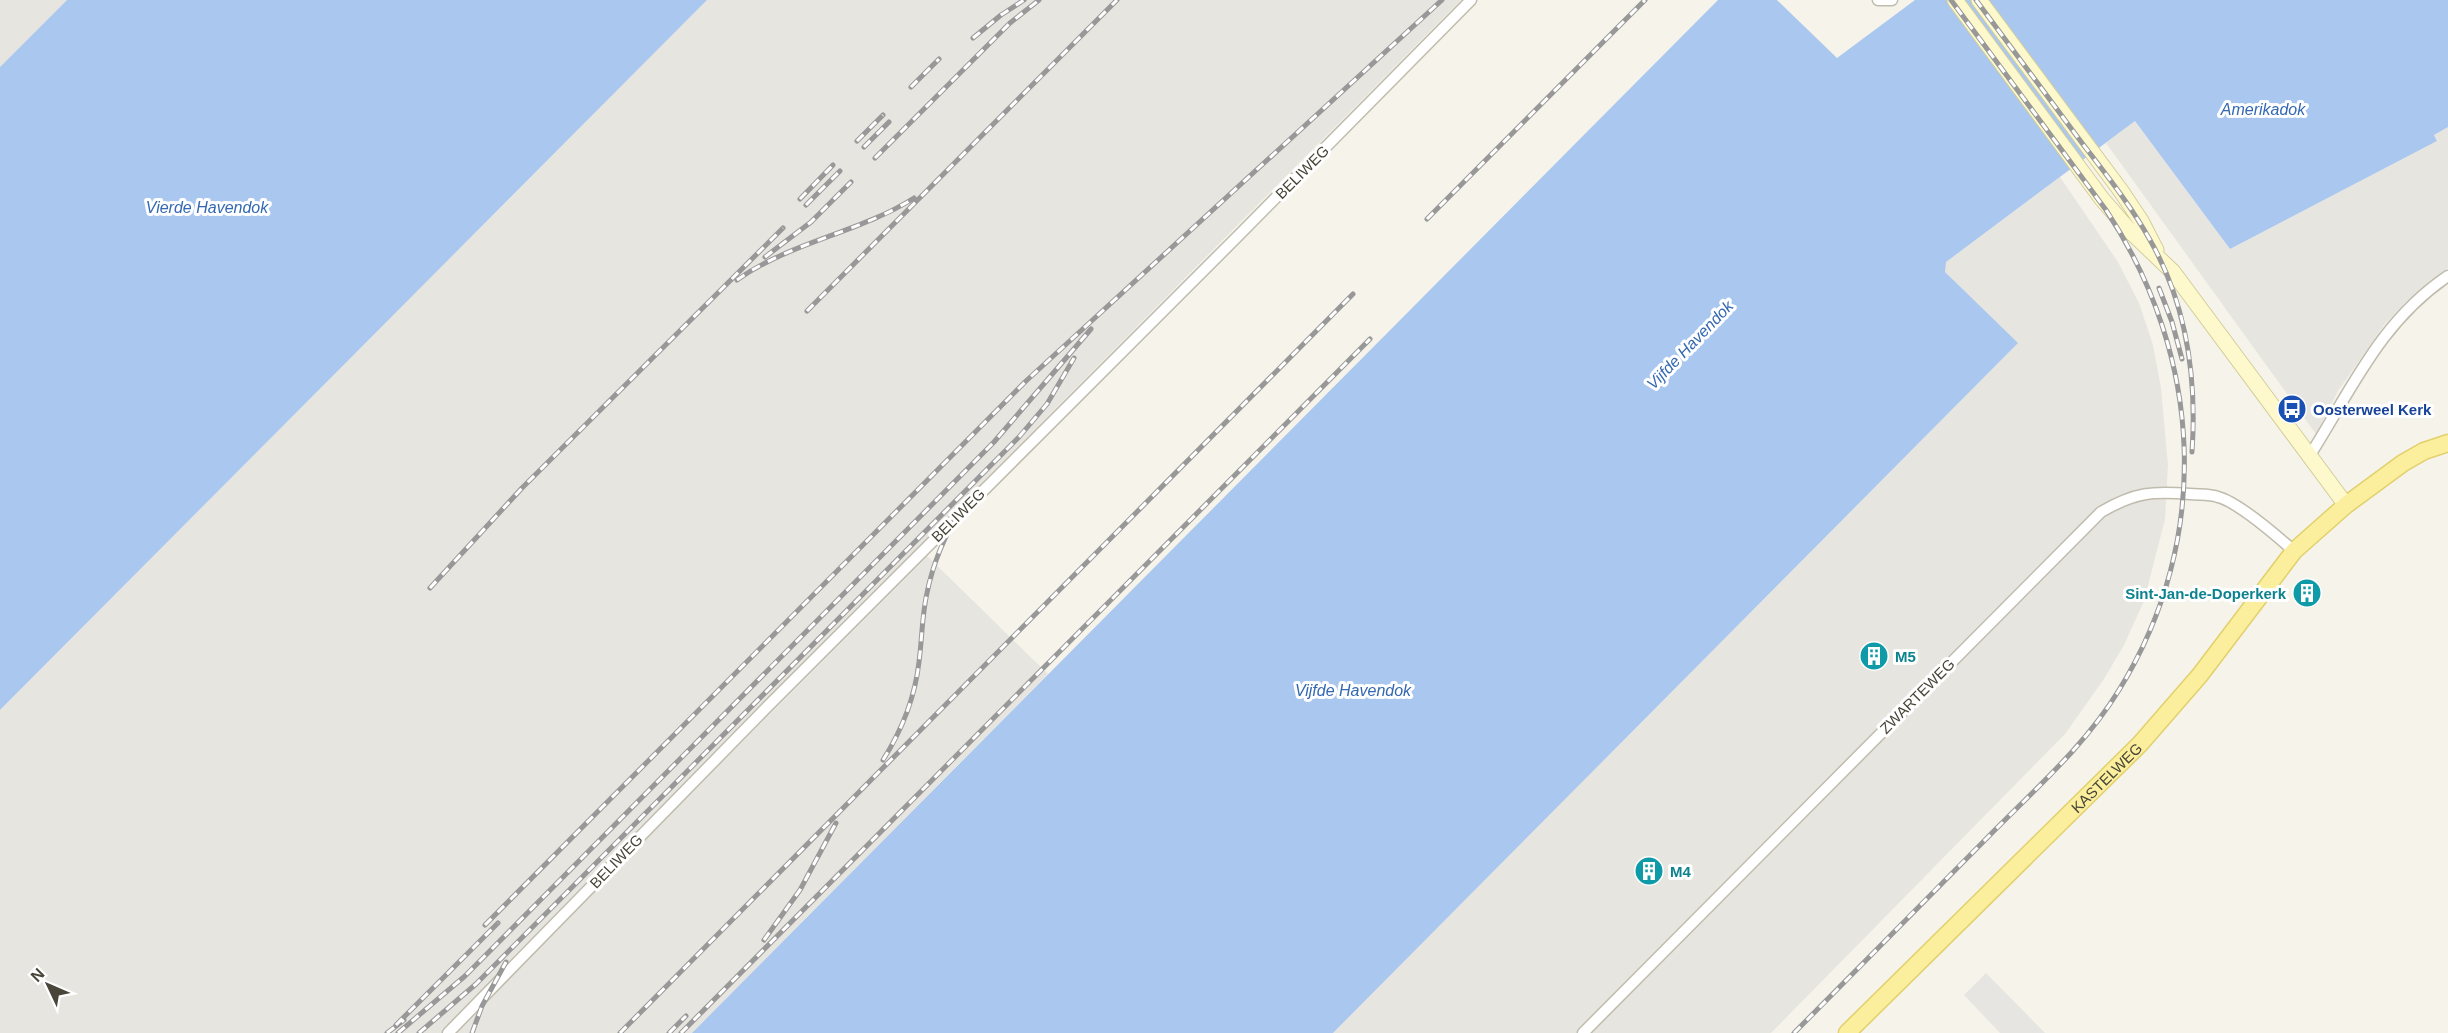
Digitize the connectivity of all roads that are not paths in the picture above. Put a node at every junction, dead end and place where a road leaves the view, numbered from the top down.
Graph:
1 (1471, 0) edge
2 (1878, 0) edge
3 (1892, 0) edge
4 (1955, 0) edge
5 (1979, 0) edge
6 (2159, 257) junction
7 (2448, 276) edge
8 (2448, 443) edge
9 (2310, 455) junction
10 (2346, 505) junction
11 (2294, 551) junction
12 (448, 1033) edge
13 (1583, 1033) edge
14 (1848, 1033) edge

1 - 12 street, BELIWEG
2 - 3 street
4 - 6 main road
5 - 6 main road
6 - 9 main road
7 - 9 street
8 - 10 main road, KASTELWEG
9 - 10 main road
10 - 11 main road, KASTELWEG
11 - 13 street, ZWARTEWEG
11 - 14 main road, KASTELWEG

